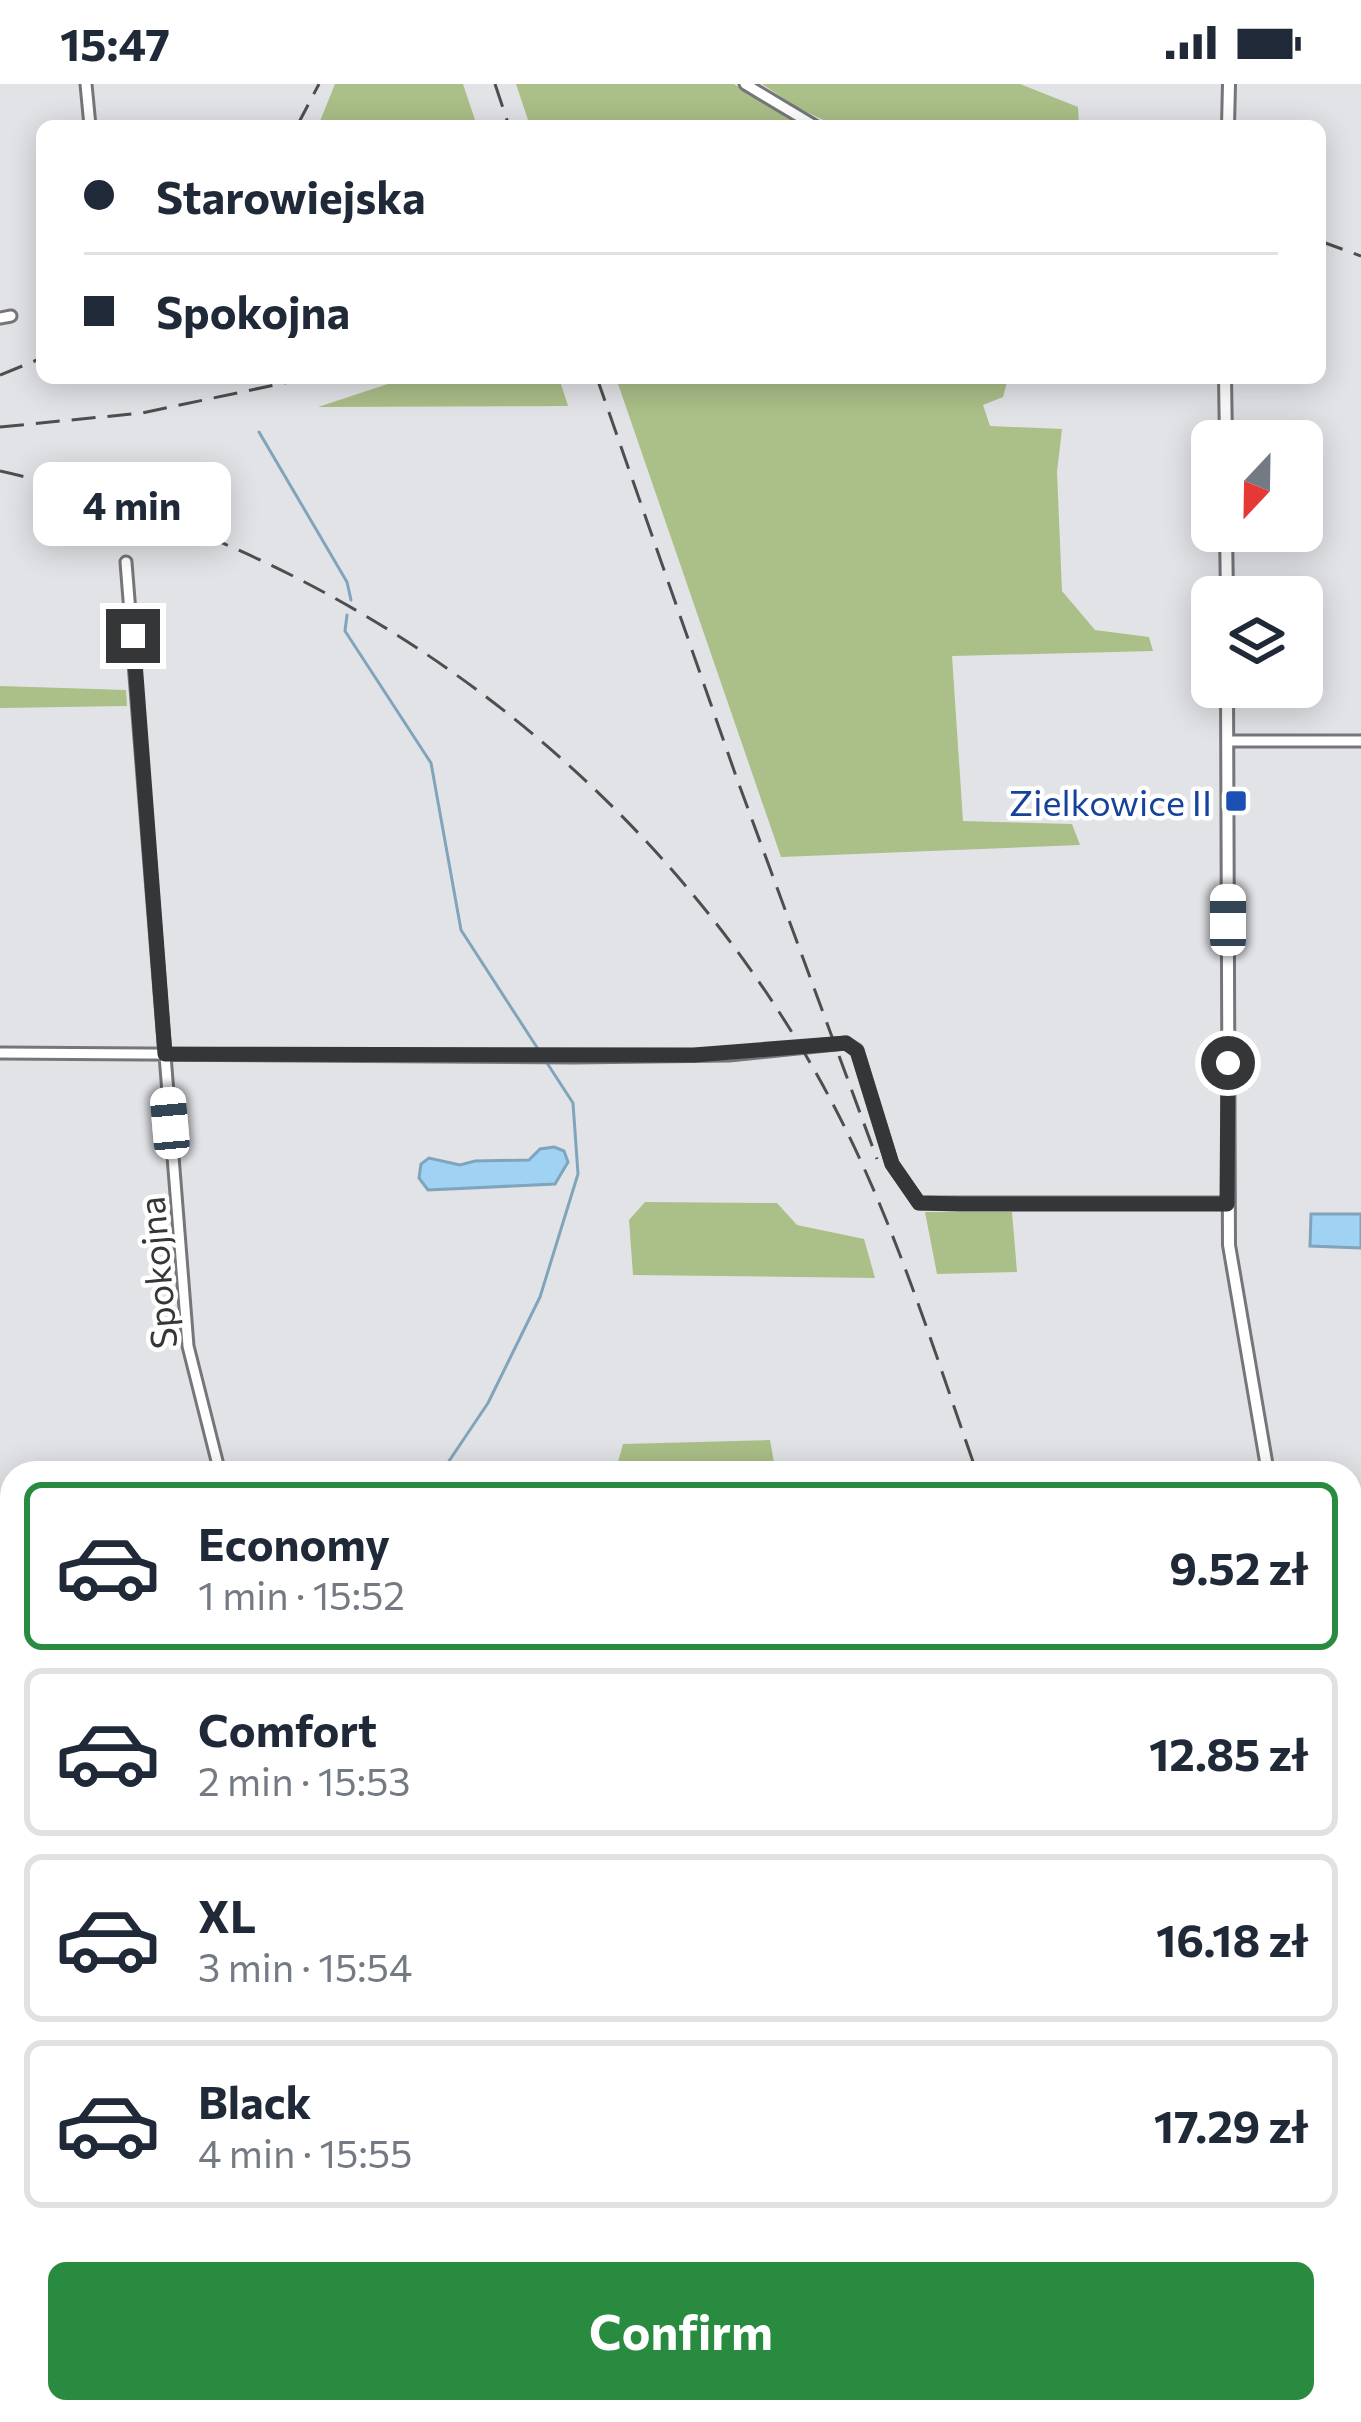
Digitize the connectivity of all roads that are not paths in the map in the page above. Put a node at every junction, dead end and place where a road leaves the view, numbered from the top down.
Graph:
1 (86, 84) edge
2 (745, 84) edge
3 (1228, 84) edge
4 (89, 120) edge
5 (805, 120) edge
6 (1228, 120) edge
7 (1226, 384) edge
8 (1226, 420) edge
9 (126, 562) dead end
10 (1227, 708) edge
11 (1228, 741) junction
12 (1361, 741) edge
13 (0, 1053) edge
14 (165, 1054) junction
15 (1227, 1204) junction
16 (217, 1461) edge
17 (1266, 1461) edge

1 - 4 street
2 - 5 street
3 - 6 street
7 - 8 street
9 - 14 street, Spokojna
10 - 11 street
11 - 12 street
11 - 15 street
13 - 14 street
14 - 15 street
14 - 16 street, Spokojna
15 - 17 street

